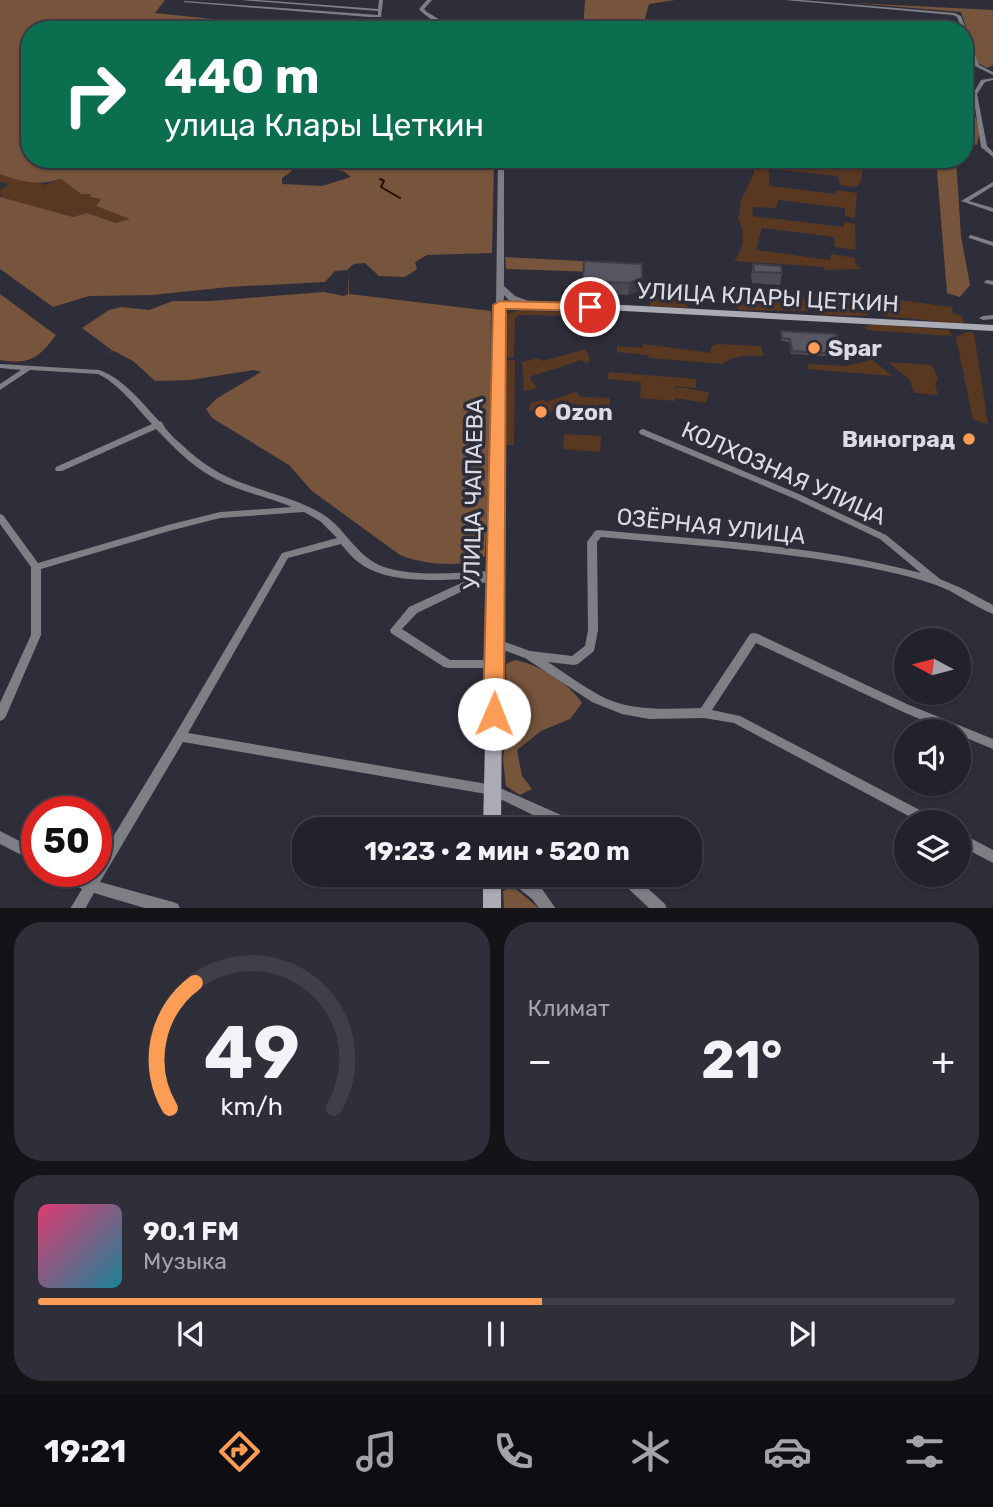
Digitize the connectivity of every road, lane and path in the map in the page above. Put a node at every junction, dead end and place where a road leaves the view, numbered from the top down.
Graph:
1 (243, 0) edge
2 (381, 0) edge
3 (430, 0) edge
4 (787, 0) edge
5 (185, 2) dead end
6 (381, 10) junction
7 (439, 21) edge
8 (961, 21) edge
9 (973, 54) edge
10 (993, 74) edge
11 (993, 79) edge
12 (993, 155) edge
13 (501, 168) edge
14 (993, 184) edge
15 (993, 210) edge
16 (971, 237) dead end
17 (993, 244) edge
18 (500, 287) junction
19 (500, 305) junction
20 (531, 305) junction
21 (983, 318) dead end
22 (992, 326) edge
23 (0, 366) edge
24 (28, 369) junction
25 (0, 388) edge
26 (159, 424) junction
27 (643, 432) dead end
28 (59, 469) dead end
29 (304, 509) junction
30 (0, 517) edge
31 (344, 540) junction
32 (36, 567) junction
33 (495, 575) junction
34 (939, 582) junction
35 (993, 610) edge
36 (494, 642) junction
37 (529, 655) junction
38 (494, 664) junction
39 (704, 713) junction
40 (0, 716) edge
41 (180, 737) junction
42 (993, 744) edge
43 (493, 790) junction
44 (908, 810) edge
45 (492, 817) edge
46 (553, 817) edge
47 (0, 837) edge
48 (971, 845) edge
49 (21, 848) edge
50 (112, 850) edge
51 (993, 857) edge
52 (89, 887) edge
53 (94, 887) edge
54 (492, 887) edge
55 (528, 887) edge
56 (636, 887) edge
57 (76, 908) edge
58 (173, 908) edge
59 (492, 908) edge
60 (549, 908) edge
61 (660, 908) edge

1 - 6 street
2 - 6 street
3 - 7 street
4 - 8 street
5 - 6 street
9 - 10 street
11 - 12 street
13 - 18 street, УЛИЦА ЧАПАЕВА
14 - 15 street
16 - 17 street
18 - 19 street, УЛИЦА ЧАПАЕВА
18 - 20 street
19 - 20 main road, УЛИЦА КЛАРЫ ЦЕТКИН
19 - 33 main road, УЛИЦА ЧАПАЕВА
20 - 22 main road, УЛИЦА КЛАРЫ ЦЕТКИН
21 - 22 street
23 - 24 street
24 - 25 street
24 - 26 street
26 - 28 street
26 - 29 street
27 - 34 street, КОЛХОЗНАЯ УЛИЦА
29 - 31 street
29 - 32 street
30 - 32 street
31 - 33 street
31 - 41 street
32 - 40 street
33 - 36 main road, УЛИЦА ЧАПАЕВА
33 - 38 street
34 - 35 street, ОЗЁРНАЯ УЛИЦА
34 - 37 street, ОЗЁРНАЯ УЛИЦА
36 - 37 street
36 - 38 main road, УЛИЦА ЧАПАЕВА
37 - 39 street
38 - 43 main road, УЛИЦА ЧАПАЕВА
39 - 42 street
39 - 44 street
41 - 43 street
41 - 50 street
43 - 45 main road, УЛИЦА ЧАПАЕВА
43 - 46 street
47 - 49 street
48 - 51 street
52 - 57 street
53 - 58 street
54 - 59 main road
55 - 60 street
56 - 61 street

